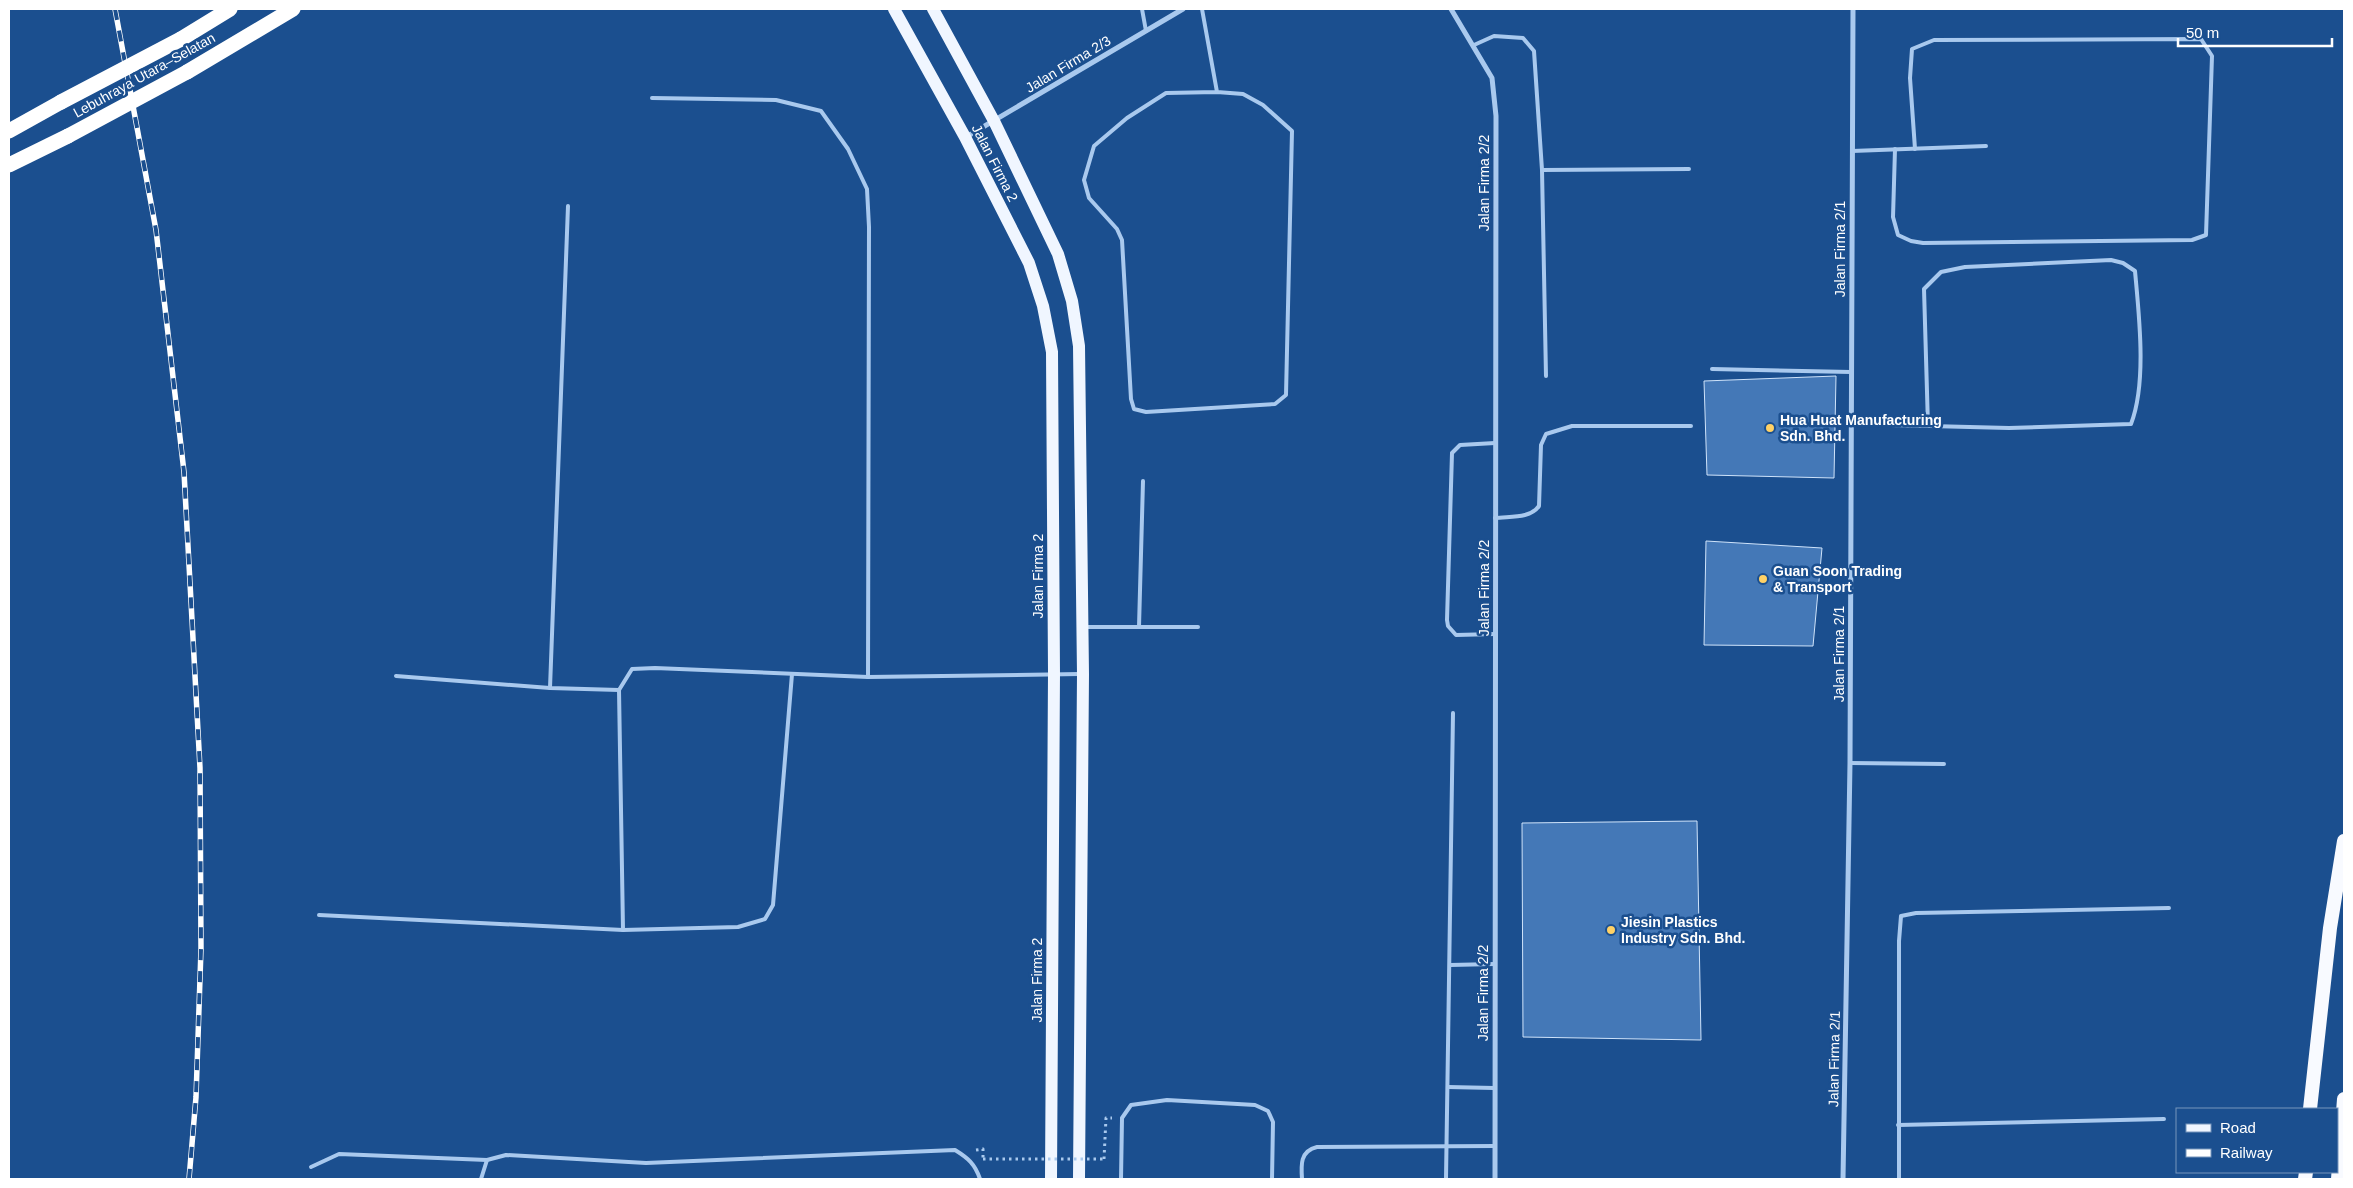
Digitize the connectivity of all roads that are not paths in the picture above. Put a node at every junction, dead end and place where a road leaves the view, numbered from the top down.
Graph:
1 (230, 9) edge
2 (293, 9) edge
3 (894, 9) edge
4 (932, 9) edge
5 (1142, 9) edge
6 (1183, 9) edge
7 (1202, 9) edge
8 (1451, 9) edge
9 (1852, 9) edge
10 (1146, 30) junction
11 (1474, 45) junction
12 (1217, 92) junction
13 (652, 98) dead end
14 (994, 121) junction
15 (9, 131) edge
16 (965, 137) junction
17 (1986, 146) dead end
18 (1895, 149) junction
19 (1915, 149) junction
20 (1852, 151) junction
21 (9, 165) edge
22 (1542, 170) junction
23 (1689, 170) dead end
24 (568, 206) dead end
25 (1712, 369) dead end
26 (1851, 372) junction
27 (1546, 376) dead end
28 (1851, 424) junction
29 (1691, 426) dead end
30 (1928, 426) junction
31 (1495, 443) junction
32 (1143, 481) dead end
33 (1495, 518) junction
34 (1083, 627) junction
35 (1139, 627) junction
36 (1198, 627) dead end
37 (1495, 634) junction
38 (1054, 673) junction
39 (792, 674) junction
40 (1083, 674) junction
41 (396, 676) dead end
42 (868, 677) junction
43 (550, 688) junction
44 (619, 690) junction
45 (1453, 713) dead end
46 (1850, 763) junction
47 (1944, 764) dead end
48 (2344, 841) edge
49 (2169, 908) dead end
50 (318, 915) dead end
51 (623, 930) junction
52 (1495, 964) junction
53 (1450, 965) junction
54 (1448, 1087) junction
55 (1494, 1088) junction
56 (2344, 1099) edge
57 (2310, 1108) edge
58 (2164, 1119) dead end
59 (1898, 1125) junction
60 (1495, 1146) junction
61 (1447, 1147) junction
62 (487, 1160) junction
63 (311, 1167) dead end
64 (481, 1179) edge
65 (980, 1179) edge
66 (1051, 1179) edge
67 (1079, 1179) edge
68 (1121, 1179) edge
69 (1272, 1179) edge
70 (1302, 1179) edge
71 (1446, 1179) edge
72 (1494, 1179) edge
73 (1843, 1179) edge
74 (1899, 1179) edge
75 (2338, 1179) edge

1 - 15 highway, Lebuhraya Utara–Selatan, bridge
2 - 21 highway, Lebuhraya Utara–Selatan, bridge
3 - 16 main road, Jalan Firma 2
4 - 14 main road, Jalan Firma 2
5 - 10 lane
6 - 10 street, Jalan Firma 2/3
7 - 12 lane
8 - 11 street, Jalan Firma 2/2
9 - 20 street, Jalan Firma 2/1
10 - 14 street, Jalan Firma 2/3
11 - 22 lane
11 - 31 street, Jalan Firma 2/2
12 - 12 lane
13 - 42 lane
14 - 16 street, Jalan Firma 2/3
14 - 34 main road, Jalan Firma 2
16 - 38 main road, Jalan Firma 2
17 - 19 lane
18 - 19 lane
18 - 19 lane
18 - 20 lane
20 - 26 street, Jalan Firma 2/1
22 - 23 lane
22 - 27 lane
24 - 43 lane
25 - 26 lane
26 - 28 street, Jalan Firma 2/1
28 - 30 lane
28 - 46 street, Jalan Firma 2/1
29 - 33 lane
30 - 30 lane
31 - 33 street, Jalan Firma 2/2
31 - 37 lane
32 - 35 lane
33 - 37 street, Jalan Firma 2/2
34 - 35 lane
34 - 40 main road, Jalan Firma 2
35 - 36 lane
37 - 52 street, Jalan Firma 2/2
38 - 40 lane
38 - 42 lane
38 - 66 main road, Jalan Firma 2
39 - 42 lane
39 - 44 lane
39 - 51 lane
40 - 67 main road, Jalan Firma 2
41 - 43 lane
43 - 44 lane
44 - 51 lane
45 - 53 lane
46 - 47 lane
46 - 73 street, Jalan Firma 2/1
48 - 57 highway
49 - 59 lane
50 - 51 lane
52 - 53 lane
52 - 55 street, Jalan Firma 2/2
53 - 54 lane
54 - 55 lane
54 - 61 lane
55 - 60 street, Jalan Firma 2/2
56 - 75 highway
58 - 59 lane
59 - 74 lane
60 - 61 lane
60 - 72 street, Jalan Firma 2/2
61 - 70 lane
61 - 71 lane
62 - 63 lane
62 - 64 lane
62 - 65 lane
68 - 69 lane

